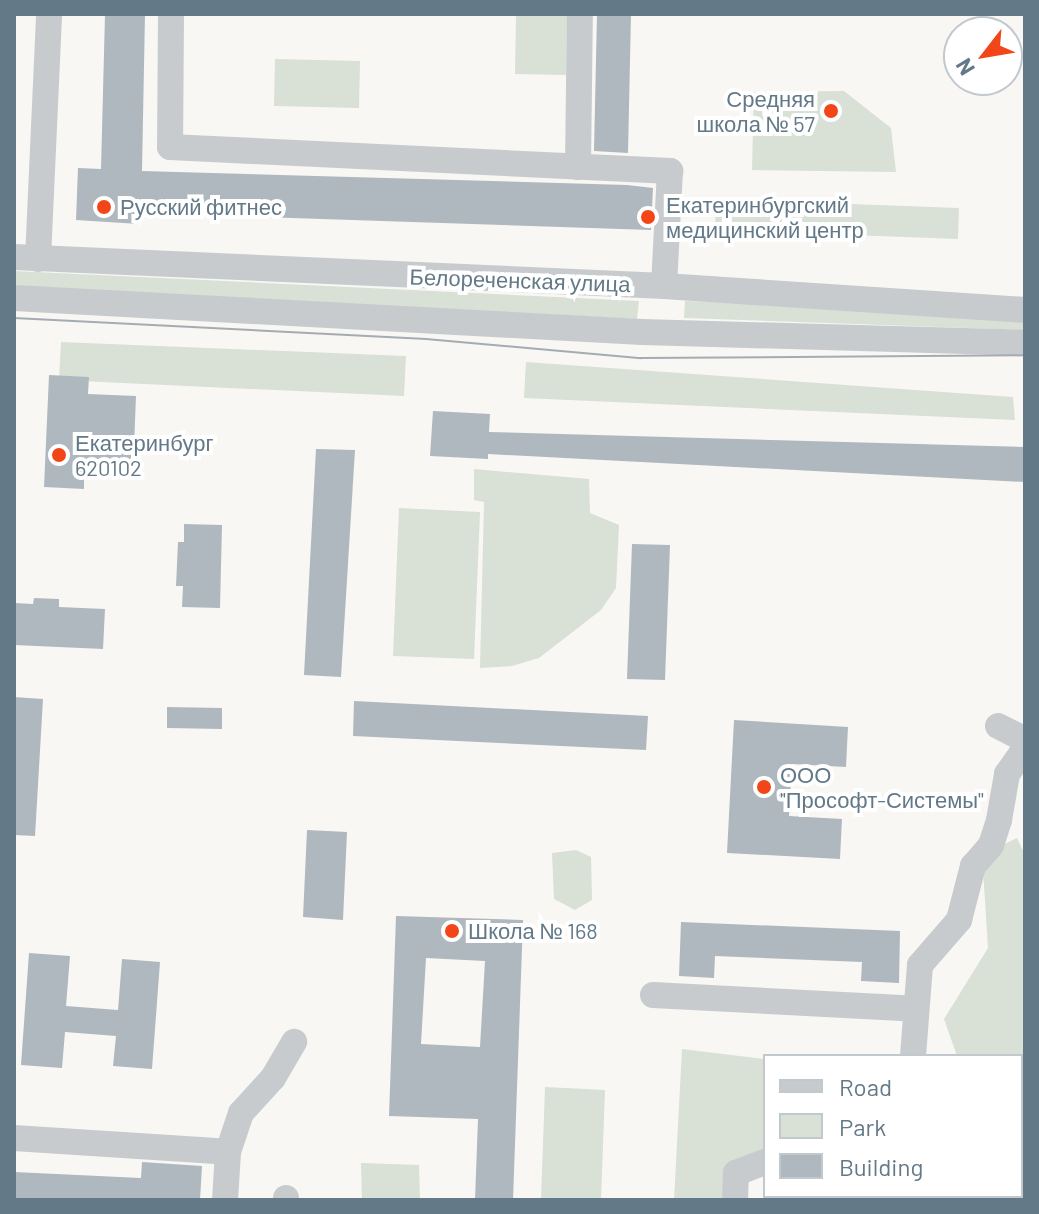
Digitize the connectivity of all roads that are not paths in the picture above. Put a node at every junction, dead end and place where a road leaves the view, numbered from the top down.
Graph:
1 (49, 14) edge
2 (171, 14) edge
3 (580, 14) edge
4 (578, 167) junction
5 (26, 258) edge
6 (664, 286) junction
7 (14, 298) edge
8 (1025, 310) edge
9 (1025, 343) edge
10 (998, 726) dead end
11 (1025, 740) edge
12 (1025, 748) edge
13 (653, 995) dead end
14 (916, 1009) junction
15 (294, 1042) dead end
16 (913, 1054) edge
17 (14, 1138) edge
18 (228, 1152) junction
19 (763, 1163) edge
20 (225, 1200) edge
21 (735, 1200) edge

1 - 5 street
2 - 4 street
3 - 4 street
4 - 6 street
5 - 6 street, Белореченская улица
6 - 8 street, Белореченская улица
7 - 9 street, Белореченская улица
10 - 11 street
12 - 14 street
13 - 14 street
14 - 16 street
15 - 18 street
17 - 18 street
18 - 20 street
19 - 21 street

